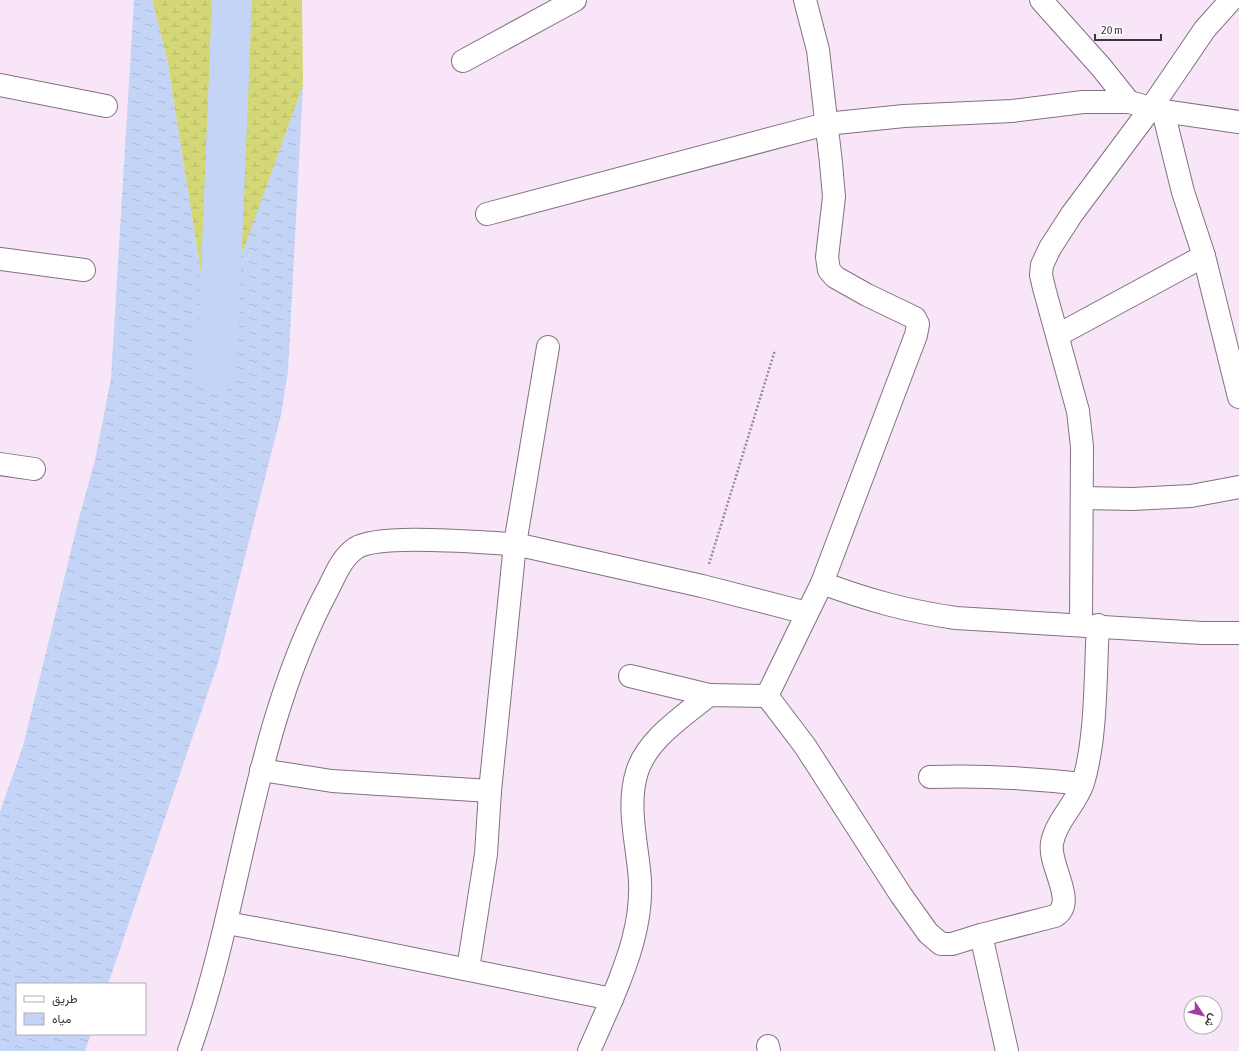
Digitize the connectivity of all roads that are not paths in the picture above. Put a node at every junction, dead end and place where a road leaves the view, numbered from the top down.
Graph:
1 (575, 0) edge
2 (805, 0) edge
3 (1041, 0) edge
4 (1231, 0) edge
5 (463, 61) dead end
6 (0, 85) edge
7 (1129, 102) junction
8 (106, 106) dead end
9 (1157, 109) junction
10 (1239, 122) edge
11 (826, 124) junction
12 (487, 214) dead end
13 (1204, 256) junction
14 (0, 259) edge
15 (84, 270) dead end
16 (1058, 335) junction
17 (548, 347) dead end
18 (1239, 397) edge
19 (0, 464) edge
20 (34, 470) dead end
21 (1239, 486) edge
22 (1082, 498) junction
23 (515, 544) junction
24 (822, 583) junction
25 (807, 613) junction
26 (1090, 625) junction
27 (1239, 633) edge
28 (630, 676) dead end
29 (709, 695) junction
30 (767, 696) junction
31 (261, 770) junction
32 (930, 777) dead end
33 (1082, 784) junction
34 (490, 791) junction
35 (226, 923) junction
36 (981, 935) junction
37 (468, 969) junction
38 (612, 999) junction
39 (189, 1051) edge
40 (589, 1051) edge
41 (1007, 1051) edge

1 - 5 street
2 - 11 street
3 - 7 street
4 - 9 street
6 - 8 street
7 - 9 street
7 - 11 street
9 - 10 street
9 - 13 street
9 - 16 street
11 - 12 street
11 - 24 street
13 - 16 street
13 - 18 street
14 - 15 street
16 - 22 street
17 - 23 street
19 - 20 street
21 - 22 street
22 - 26 street
23 - 25 street
23 - 31 street
23 - 34 street
24 - 25 street
24 - 26 street
25 - 30 street
26 - 27 street
26 - 33 street
28 - 29 street
29 - 30 street
29 - 38 street
30 - 36 street
31 - 34 street
31 - 35 street
32 - 33 street
33 - 36 street
34 - 37 street
35 - 37 street
35 - 39 street
36 - 41 street
37 - 38 street
38 - 40 street

